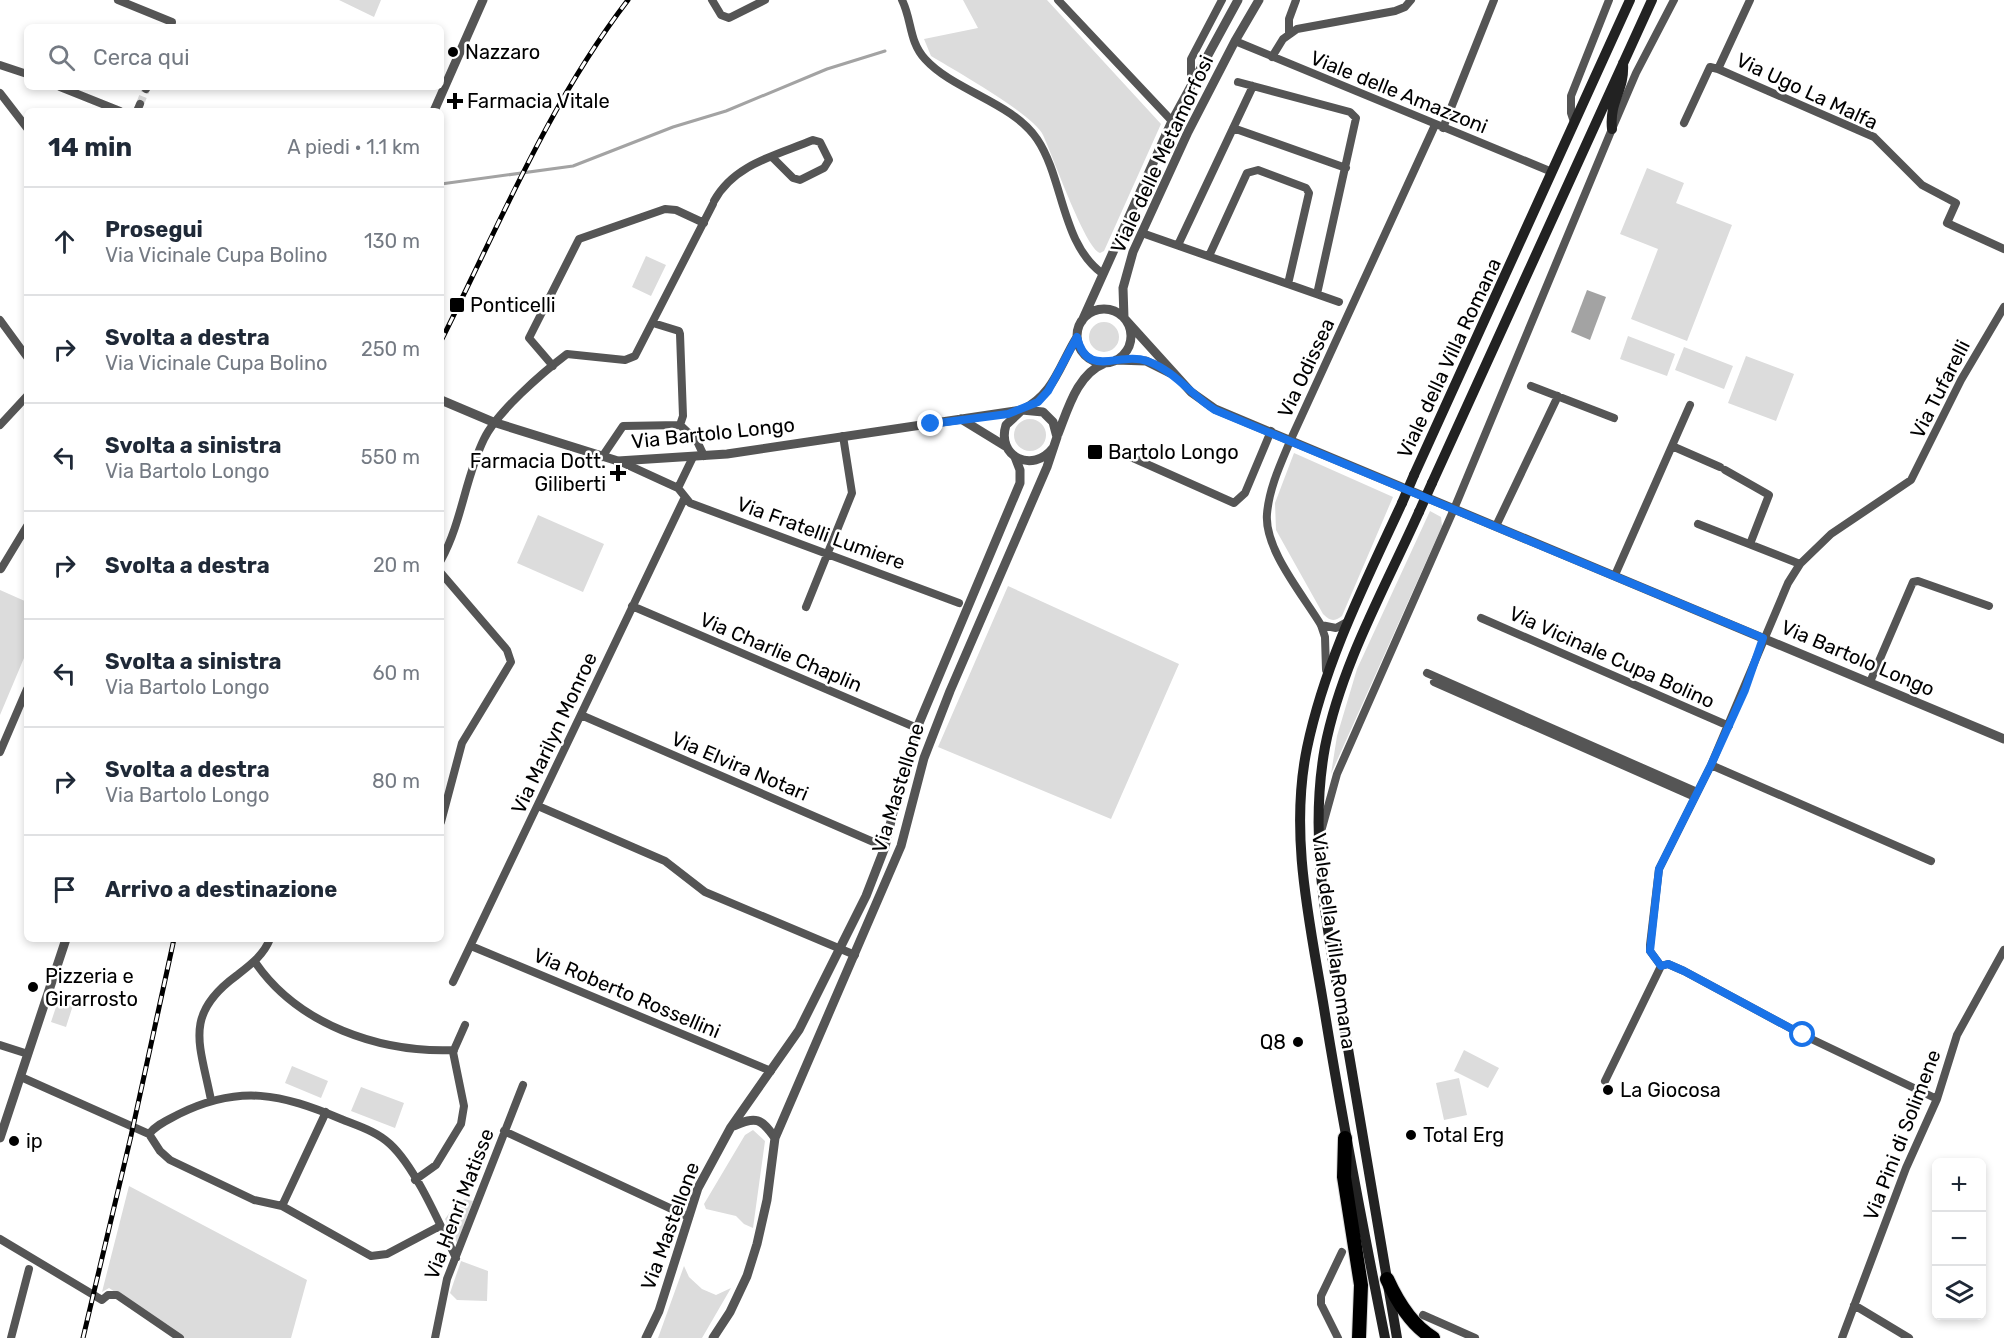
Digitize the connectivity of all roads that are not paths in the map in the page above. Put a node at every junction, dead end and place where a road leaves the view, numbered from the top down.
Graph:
1 (118, 0) edge
2 (483, 0) edge
3 (712, 0) edge
4 (765, 0) edge
5 (902, 0) edge
6 (1058, 0) edge
7 (1222, 0) edge
8 (1238, 0) edge
9 (1259, 0) edge
10 (1296, 0) edge
11 (1411, 0) edge
12 (1494, 0) edge
13 (1609, 0) edge
14 (1630, 0) edge
15 (1652, 0) edge
16 (1674, 0) edge
17 (1750, 0) edge
18 (172, 24) edge
19 (1289, 33) junction
20 (1218, 35) junction
21 (1235, 41) junction
22 (1272, 57) junction
23 (1623, 61) junction
24 (3, 65) edge
25 (1718, 69) junction
26 (24, 73) edge
27 (1238, 82) dead end
28 (1191, 86) junction
29 (1252, 86) junction
30 (68, 90) edge
31 (0, 93) edge
32 (112, 108) edge
33 (436, 108) edge
34 (1172, 122) junction
35 (1574, 122) junction
36 (1684, 123) dead end
37 (24, 124) edge
38 (1439, 127) junction
39 (1233, 128) junction
40 (1612, 129) junction
41 (1188, 132) junction
42 (771, 157) junction
43 (1346, 168) junction
44 (1552, 172) junction
45 (704, 222) junction
46 (1142, 233) junction
47 (1178, 245) junction
48 (2004, 249) edge
49 (1209, 256) junction
50 (1103, 274) junction
51 (1288, 284) junction
52 (1317, 294) junction
53 (1339, 302) dead end
54 (2004, 307) edge
55 (1124, 318) junction
56 (0, 320) edge
57 (1082, 321) junction
58 (654, 323) junction
59 (1077, 337) junction
60 (24, 355) edge
61 (1111, 361) junction
62 (553, 366) junction
63 (1175, 375) junction
64 (1531, 386) dead end
65 (1558, 396) junction
66 (24, 399) edge
67 (444, 401) edge
68 (1690, 405) dead end
69 (1022, 410) junction
70 (1614, 418) dead end
71 (961, 419) junction
72 (493, 422) junction
73 (0, 425) edge
74 (680, 425) junction
75 (1271, 431) junction
76 (843, 436) junction
77 (1057, 437) junction
78 (1291, 439) junction
79 (1005, 446) junction
80 (1672, 446) junction
81 (1053, 448) junction
82 (1124, 454) dead end
83 (704, 456) junction
84 (602, 457) junction
85 (693, 457) junction
86 (1015, 458) junction
87 (618, 461) junction
88 (1906, 486) joint
89 (678, 488) junction
90 (684, 499) junction
91 (1454, 509) junction
92 (1698, 524) dead end
93 (1496, 526) junction
94 (24, 531) edge
95 (1750, 544) junction
96 (829, 553) junction
97 (444, 554) edge
98 (1800, 564) junction
99 (1, 569) edge
100 (1615, 575) junction
101 (444, 576) edge
102 (958, 603) dead end
103 (632, 606) junction
104 (1989, 606) dead end
105 (806, 607) dead end
106 (1481, 618) dead end
107 (1347, 622) junction
108 (1321, 625) junction
109 (1763, 638) junction
110 (1427, 673) dead end
111 (1326, 682) junction
112 (1434, 682) dead end
113 (1870, 682) junction
114 (24, 696) edge
115 (581, 715) junction
116 (1729, 726) junction
117 (917, 728) junction
118 (2004, 739) edge
119 (0, 752) edge
120 (1711, 765) junction
121 (1696, 794) junction
122 (537, 806) junction
123 (444, 811) edge
124 (885, 847) junction
125 (1318, 847) junction
126 (1931, 861) dead end
127 (65, 942) edge
128 (268, 942) edge
129 (471, 946) junction
130 (840, 949) junction
131 (2004, 950) edge
132 (855, 955) junction
133 (255, 962) junction
134 (1661, 966) junction
135 (453, 982) dead end
136 (465, 1025) dead end
137 (0, 1046) edge
138 (454, 1050) junction
139 (28, 1054) junction
140 (771, 1071) junction
141 (21, 1077) junction
142 (1605, 1081) dead end
143 (522, 1084) dead end
144 (1937, 1099) junction
145 (211, 1100) junction
146 (326, 1112) junction
147 (731, 1127) junction
148 (504, 1131) junction
149 (149, 1134) junction
150 (0, 1138) edge
151 (776, 1138) junction
152 (1345, 1138) junction
153 (415, 1180) junction
154 (282, 1206) junction
155 (689, 1217) junction
156 (440, 1226) junction
157 (0, 1239) edge
158 (1342, 1252) dead end
159 (456, 1258) junction
160 (29, 1269) dead end
161 (1387, 1279) junction
162 (1854, 1305) junction
163 (1424, 1315) dead end
164 (11, 1338) edge
165 (180, 1338) edge
166 (435, 1338) edge
167 (646, 1338) edge
168 (713, 1338) edge
169 (1338, 1338) edge
170 (1359, 1338) edge
171 (1385, 1338) edge
172 (1397, 1338) edge
173 (1433, 1338) edge
174 (1475, 1338) edge
175 (1842, 1338) edge
176 (1909, 1338) edge

1 - 18 street
2 - 33 street
3 - 4 street
5 - 50 street
6 - 34 street
7 - 28 street, Viale delle Metamorfosi
8 - 20 street, Viale delle Metamorfosi
9 - 21 street, Viale delle Metamorfosi
10 - 19 street
11 - 19 street
12 - 38 street, Via Odissea
13 - 35 street
14 - 35 main road, Viale della Villa Romana
15 - 23 main road, Viale della Villa Romana
16 - 40 street, Viale della Villa Romana
17 - 25 street, Via Ugo La Malfa
19 - 22 street
20 - 21 street, Viale delle Metamorfosi
20 - 28 street, Viale delle Metamorfosi
21 - 22 street, Viale delle Amazzoni
21 - 41 street, Viale delle Metamorfosi
22 - 38 street, Viale delle Amazzoni
23 - 40 main road
23 - 125 main road, Viale della Villa Romana, bridge
24 - 26 street
25 - 36 street, Via Ugo La Malfa
25 - 48 street, Via Ugo La Malfa
27 - 29 street
28 - 34 street, Viale delle Metamorfosi
29 - 39 street
29 - 43 street
30 - 32 street
31 - 37 street
34 - 41 street
34 - 50 street, Viale delle Metamorfosi
35 - 44 main road, Viale della Villa Romana
38 - 44 street, Viale delle Amazzoni
38 - 78 street, Via Odissea
39 - 43 street
39 - 47 street
40 - 91 street, Viale della Villa Romana
41 - 46 street, Viale delle Metamorfosi
42 - 42 street
42 - 45 street
43 - 52 street
44 - 107 main road, Viale della Villa Romana, bridge
45 - 58 street
45 - 62 street
46 - 47 street
46 - 55 street, Viale delle Metamorfosi
47 - 49 street
49 - 51 street
49 - 51 street
50 - 57 street, Viale delle Metamorfosi
51 - 52 street
52 - 53 street
54 - 88 street, Via Tufarelli
55 - 57 street
55 - 61 street
55 - 63 street, Via Bartolo Longo
56 - 60 street
57 - 59 street
58 - 62 street
58 - 74 street
59 - 61 street
59 - 69 street, Via Bartolo Longo
61 - 63 street, Via Bartolo Longo
61 - 77 street
62 - 72 street
63 - 75 street, Via Bartolo Longo
64 - 65 street
65 - 70 street
65 - 93 street
66 - 73 street
67 - 72 street, Via Bartolo Longo
68 - 80 street
69 - 71 street, Via Bartolo Longo
69 - 77 street
69 - 79 street
71 - 76 street, Via Bartolo Longo
71 - 79 street
72 - 84 street, Via Bartolo Longo
72 - 97 street
74 - 83 street
74 - 84 street
75 - 78 street, Via Bartolo Longo
75 - 82 street
76 - 83 street, Via Bartolo Longo
76 - 96 street
77 - 81 street
78 - 91 street, Via Bartolo Longo
78 - 108 street, Via Odissea
79 - 86 street
80 - 95 street
80 - 100 street
81 - 86 street
81 - 132 street, Via Mastellone
83 - 85 street, Via Bartolo Longo
84 - 87 street, Via Bartolo Longo
85 - 87 street, Via Bartolo Longo
85 - 89 street
86 - 117 street, Via Mastellone
87 - 89 street
88 - 98 street, Via Vicinale Cupa Bolino
89 - 90 street
90 - 96 street, Via Fratelli Lumiere
90 - 103 street, Via Marilyn Monroe
91 - 93 street, Via Bartolo Longo
91 - 125 street, Viale della Villa Romana
92 - 95 street
93 - 100 street, Via Bartolo Longo
94 - 99 street
95 - 98 street
96 - 102 street, Via Fratelli Lumiere
96 - 105 street
98 - 109 street, Via Vicinale Cupa Bolino
100 - 109 street, Via Bartolo Longo
101 - 123 street
103 - 115 street, Via Marilyn Monroe
103 - 117 street, Via Charlie Chaplin
104 - 113 street
106 - 116 street, Via Vicinale Cupa Bolino
107 - 108 street
107 - 111 main road, Viale della Villa Romana
108 - 111 street, Via Odissea
109 - 113 street, Via Bartolo Longo
109 - 116 street, Via Vicinale Cupa Bolino
110 - 121 street
111 - 152 main road, Viale della Villa Romana
112 - 121 street
113 - 118 street, Via Bartolo Longo
114 - 119 street
115 - 122 street, Via Marilyn Monroe
115 - 124 street, Via Elvira Notari
116 - 120 street, Via Vicinale Cupa Bolino
117 - 124 street, Via Mastellone
120 - 121 street, Via Vicinale Cupa Bolino
120 - 126 street
121 - 134 street, Via Vicinale Cupa Bolino
122 - 129 street, Via Marilyn Monroe
122 - 130 street
124 - 130 street, Via Mastellone
125 - 161 main road, Viale della Villa Romana
127 - 139 street
128 - 133 street
129 - 135 street, Via Marilyn Monroe
129 - 140 street, Via Roberto Rossellini
130 - 132 street
130 - 140 street, Via Mastellone
131 - 144 street, Via Pini di Solimene
132 - 151 street, Via Mastellone
133 - 138 street
133 - 145 street
134 - 142 street
134 - 144 street
136 - 138 street
137 - 139 street
138 - 153 street
139 - 141 street
140 - 147 street, Via Mastellone
141 - 149 street
141 - 150 street
143 - 148 street, Via Henri Matisse
144 - 162 street, Via Pini di Solimene
145 - 146 street
145 - 149 street
146 - 153 street
146 - 154 street
147 - 151 street
147 - 155 street, Via Mastellone
148 - 155 street
148 - 159 street, Via Henri Matisse
149 - 154 street
151 - 168 street, Via Mastellone
152 - 170 highway
152 - 171 main road, Viale della Villa Romana
153 - 156 street
154 - 156 street
155 - 167 street, Via Mastellone
156 - 159 street
157 - 165 street
158 - 169 street
159 - 166 street, Via Henri Matisse
160 - 164 street
161 - 172 main road, Viale della Villa Romana
161 - 173 highway
162 - 175 street, Via Pini di Solimene
162 - 176 street
163 - 174 street

